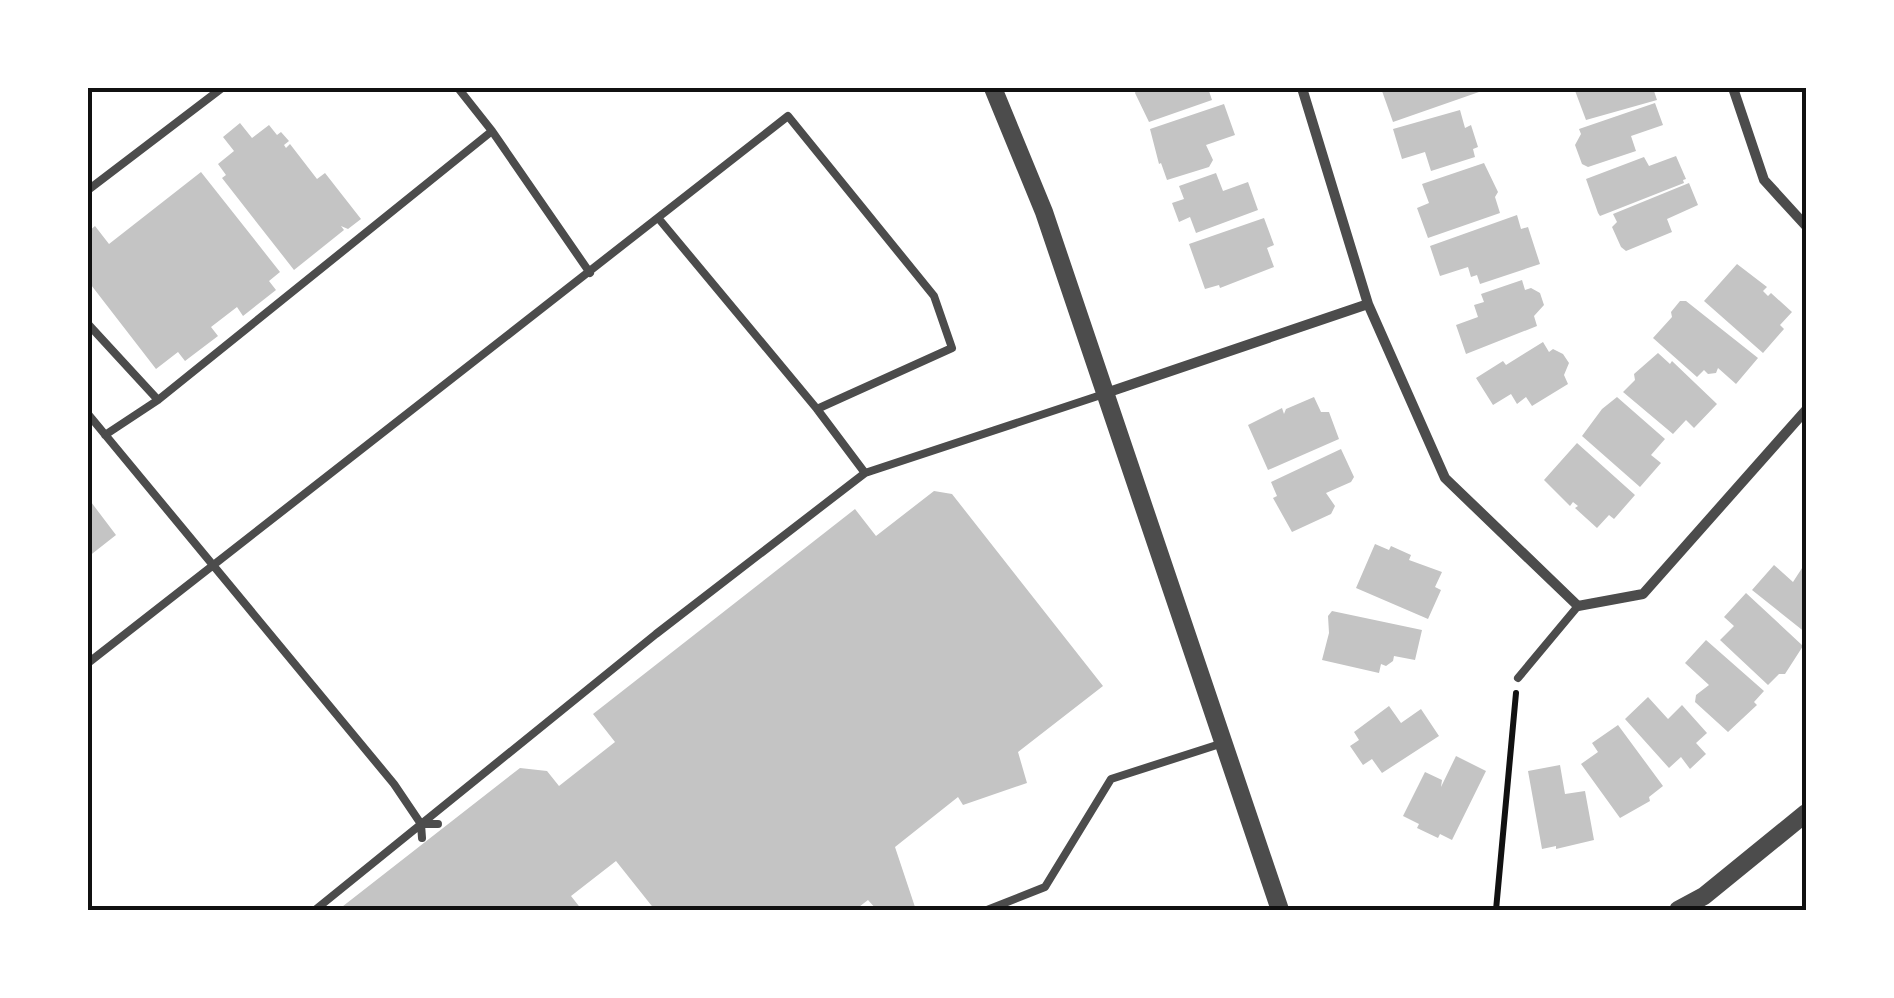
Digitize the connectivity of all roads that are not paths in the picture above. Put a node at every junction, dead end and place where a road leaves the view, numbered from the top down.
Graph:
1 (222, 88) edge
2 (458, 88) edge
3 (993, 88) edge
4 (1302, 88) edge
5 (1734, 88) edge
6 (492, 131) junction
7 (88, 190) edge
8 (659, 219) junction
9 (1806, 226) edge
10 (590, 273) junction
11 (1368, 304) junction
12 (88, 324) edge
13 (1106, 393) junction
14 (158, 400) junction
15 (817, 409) junction
16 (1806, 410) edge
17 (88, 414) edge
18 (105, 435) junction
19 (865, 473) junction
20 (213, 565) junction
21 (1578, 606) junction
22 (88, 662) edge
23 (1518, 678) road end
24 (1222, 744) junction
25 (1806, 813) edge
26 (422, 824) junction
27 (438, 824) dead end
28 (422, 838) dead end
29 (314, 910) edge
30 (987, 910) edge
31 (1280, 910) edge
32 (1678, 910) edge

1 - 7 lane
2 - 6 lane
3 - 13 street
4 - 11 street
5 - 9 street
6 - 10 lane
6 - 14 lane
8 - 10 lane
8 - 15 lane
8 - 15 lane
10 - 20 lane
11 - 13 street
11 - 21 street
12 - 14 lane
13 - 19 lane
13 - 24 street
14 - 18 lane
15 - 19 lane
16 - 21 street
17 - 18 lane
18 - 20 lane
19 - 26 lane
20 - 22 lane
20 - 26 lane
21 - 23 lane
24 - 30 lane
24 - 31 street
25 - 32 street
26 - 27 lane
26 - 28 lane
26 - 29 lane

